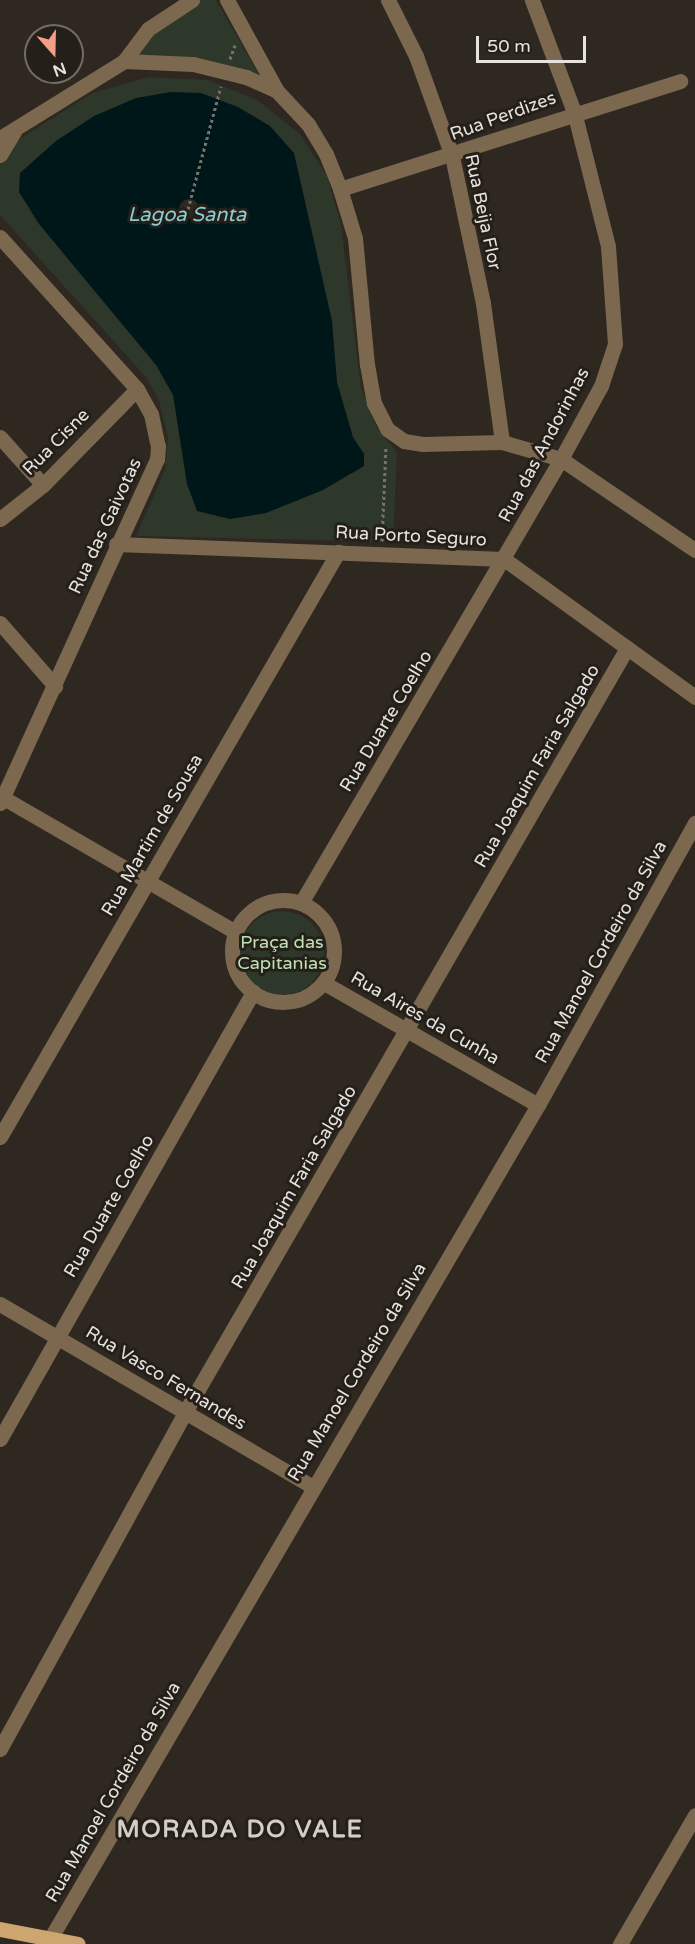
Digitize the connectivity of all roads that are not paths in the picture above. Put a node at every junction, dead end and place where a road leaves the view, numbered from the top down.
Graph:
1 (192, 0) edge
2 (227, 0) edge
3 (388, 0) edge
4 (532, 0) edge
5 (124, 61) junction
6 (680, 81) dead end
7 (277, 91) junction
8 (574, 112) junction
9 (17, 127) junction
10 (0, 138) edge
11 (0, 155) edge
12 (452, 156) junction
13 (340, 189) junction
14 (0, 237) edge
15 (136, 389) junction
16 (0, 437) edge
17 (502, 442) junction
18 (561, 459) junction
19 (43, 485) junction
20 (0, 519) edge
21 (116, 544) junction
22 (695, 550) edge
23 (338, 552) junction
24 (504, 559) junction
25 (0, 623) edge
26 (627, 648) junction
27 (55, 686) junction
28 (695, 697) edge
29 (1, 799) edge
30 (695, 823) edge
31 (149, 879) junction
32 (301, 903) junction
33 (236, 933) junction
34 (324, 983) junction
35 (253, 992) junction
36 (408, 1029) junction
37 (538, 1105) junction
38 (0, 1137) edge
39 (0, 1304) edge
40 (57, 1336) junction
41 (185, 1412) junction
42 (0, 1439) edge
43 (312, 1486) junction
44 (0, 1749) edge
45 (695, 1815) edge
46 (0, 1929) edge
47 (50, 1939) junction
48 (78, 1944) edge
49 (620, 1944) edge

1 - 5 street
2 - 7 street
3 - 12 street, Rua Beija Flor
4 - 8 street, Rua das Andorinhas
5 - 7 street
5 - 9 street
6 - 8 street, Rua Perdizes
7 - 13 street
8 - 12 street, Rua Perdizes
8 - 18 street, Rua das Andorinhas
9 - 10 street
9 - 11 street
12 - 13 street, Rua Perdizes
12 - 17 street, Rua Beija Flor
13 - 17 street
14 - 15 street, Rua das Gaivotas
15 - 19 street, Rua Cisne
15 - 21 street, Rua das Gaivotas
16 - 19 street
17 - 18 street
18 - 22 street
18 - 24 street, Rua das Andorinhas
19 - 20 street, Rua Cisne
21 - 23 street, Rua Porto Seguro
21 - 27 street, Rua das Gaivotas
23 - 24 street, Rua Porto Seguro
23 - 31 street, Rua Martim de Sousa
24 - 26 street, Rua Porto Seguro
24 - 32 street, Rua Duarte Coelho
25 - 27 street
26 - 28 street, Rua Porto Seguro
26 - 36 street, Rua Joaquim Faria Salgado
27 - 29 street, Rua das Gaivotas
29 - 31 street
30 - 37 street, Rua Manoel Cordeiro da Silva
31 - 33 street
31 - 38 street, Rua Martim de Sousa
32 - 33 street
32 - 34 street
33 - 35 street
34 - 35 street
34 - 36 street, Rua Aires da Cunha
35 - 40 street, Rua Duarte Coelho
36 - 37 street, Rua Aires da Cunha
36 - 41 street, Rua Joaquim Faria Salgado
37 - 43 street, Rua Manoel Cordeiro da Silva
39 - 40 street, Rua Vasco Fernandes
40 - 41 street, Rua Vasco Fernandes
40 - 42 street, Rua Duarte Coelho
41 - 43 street, Rua Vasco Fernandes
41 - 44 street, Rua Joaquim Faria Salgado
43 - 47 street, Rua Manoel Cordeiro da Silva
45 - 49 street
46 - 47 main road
47 - 48 main road

